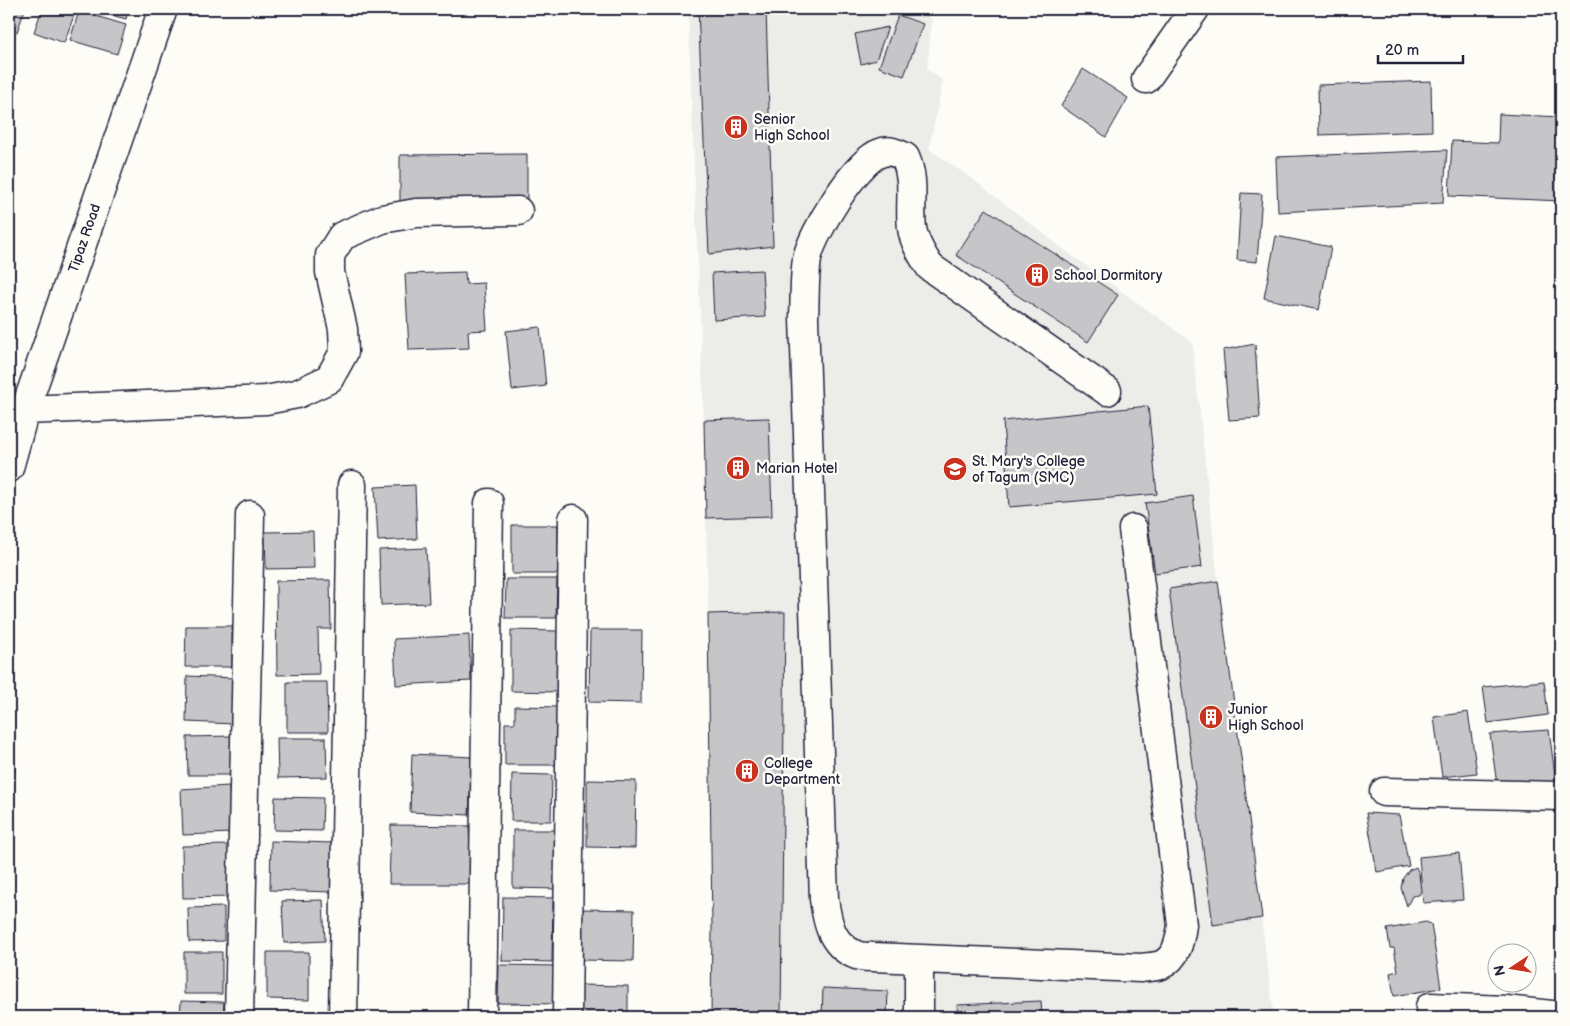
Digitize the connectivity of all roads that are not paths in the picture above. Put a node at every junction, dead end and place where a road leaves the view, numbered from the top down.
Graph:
1 (163, 9) edge
2 (1195, 9) edge
3 (1146, 79) dead end
4 (518, 211) dead end
5 (1107, 391) dead end
6 (25, 410) junction
7 (9, 468) edge
8 (352, 485) dead end
9 (490, 503) dead end
10 (250, 515) dead end
11 (573, 519) dead end
12 (1133, 529) dead end
13 (1384, 792) dead end
14 (1561, 796) edge
15 (919, 959) junction
16 (1430, 1007) dead end
17 (1561, 1016) edge
18 (239, 1017) edge
19 (343, 1017) edge
20 (482, 1017) edge
21 (567, 1017) edge
22 (919, 1017) edge

1 - 6 street, Tipaz Road
2 - 3 street
4 - 6 street
5 - 15 street
6 - 7 street, Tipaz Road
8 - 19 street
9 - 20 street
10 - 18 street
11 - 21 street
12 - 15 street
13 - 14 street
15 - 22 street
16 - 17 street

